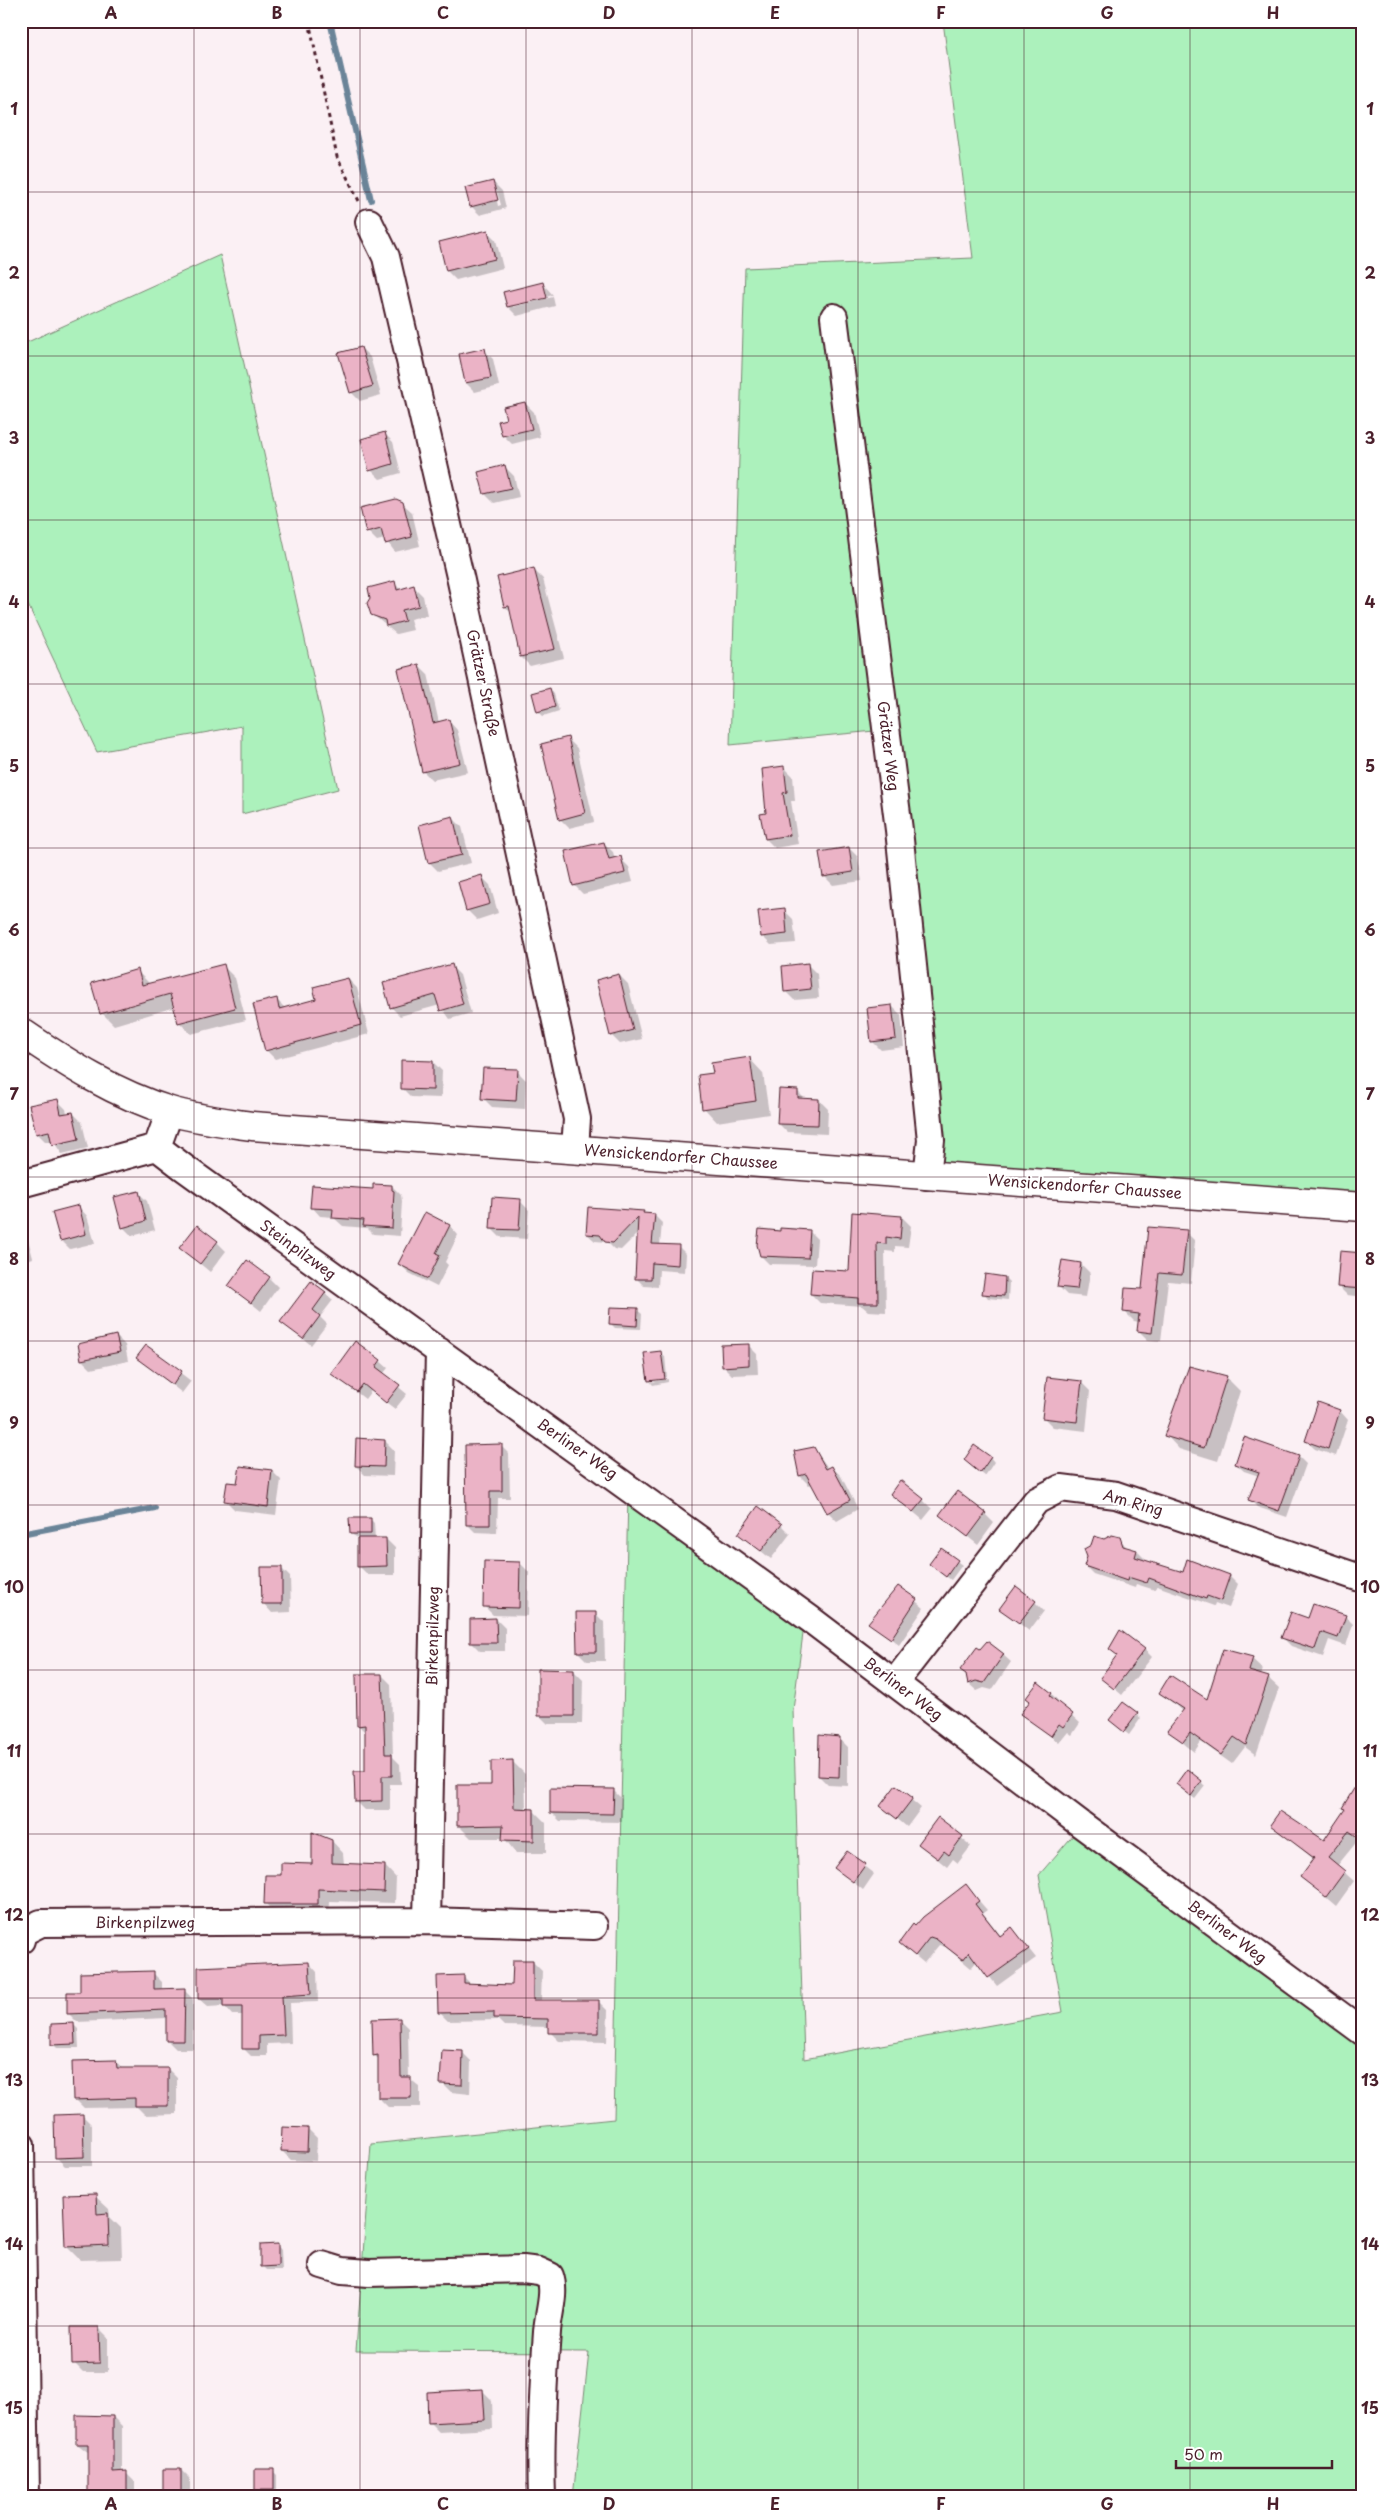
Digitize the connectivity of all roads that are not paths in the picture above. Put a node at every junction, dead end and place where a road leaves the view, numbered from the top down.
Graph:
1 (369, 222) road end
2 (834, 318) dead end
3 (21, 1032) edge
4 (170, 1111) junction
5 (157, 1147) junction
6 (575, 1149) junction
7 (927, 1176) junction
8 (21, 1184) edge
9 (1363, 1207) edge
10 (439, 1351) junction
11 (1363, 1579) edge
12 (895, 1682) junction
13 (427, 1922) junction
14 (594, 1926) dead end
15 (21, 1940) edge
16 (1363, 2032) edge
17 (21, 2145) edge
18 (322, 2265) dead end
19 (26, 2497) edge
20 (542, 2497) edge

1 - 6 street, Grätzer Straße
2 - 7 street, Grätzer Weg
3 - 4 main road, Wensickendorfer Chaussee
4 - 5 street
4 - 6 main road, Wensickendorfer Chaussee
5 - 8 street
5 - 10 street, Steinpilzweg
6 - 7 main road, Wensickendorfer Chaussee
7 - 9 main road, Wensickendorfer Chaussee
10 - 12 street, Berliner Weg
10 - 13 street, Birkenpilzweg
11 - 12 street, Am Ring
12 - 16 street, Berliner Weg
13 - 14 street, Birkenpilzweg
13 - 15 street, Birkenpilzweg
17 - 19 street
18 - 20 street

